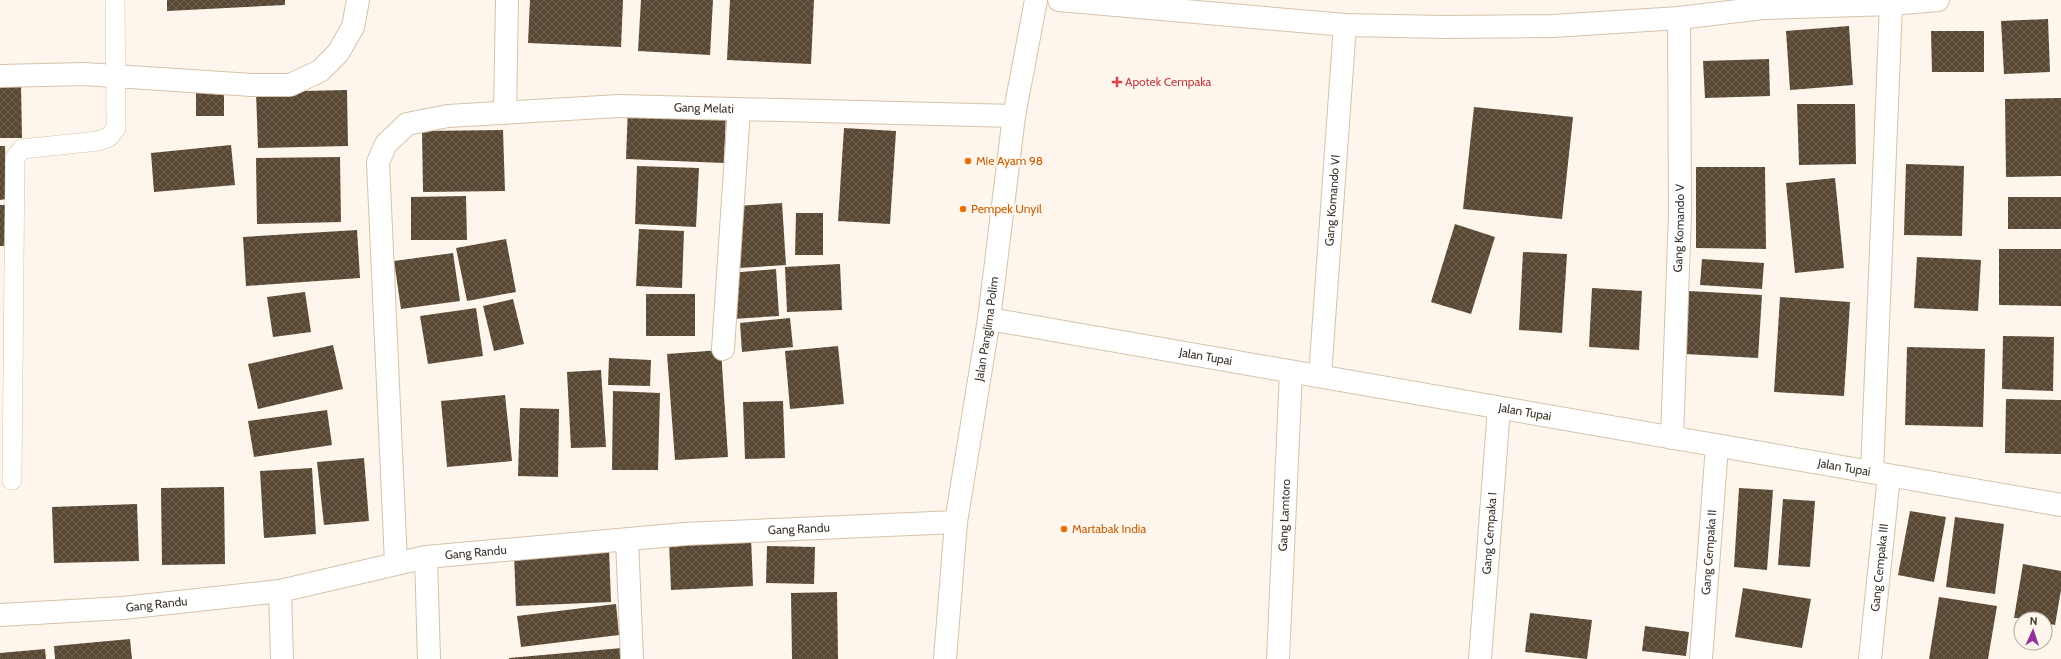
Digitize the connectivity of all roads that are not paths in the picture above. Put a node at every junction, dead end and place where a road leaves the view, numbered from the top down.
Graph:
1 (115, 0) edge
2 (358, 0) edge
3 (507, 0) edge
4 (1036, 0) edge
5 (1059, 0) edge
6 (1938, 0) edge
7 (1763, 4) edge
8 (1891, 4) junction
9 (1679, 18) junction
10 (1345, 25) junction
11 (0, 76) edge
12 (115, 77) junction
13 (739, 110) junction
14 (505, 113) junction
15 (1014, 116) junction
16 (989, 319) junction
17 (723, 349) dead end
18 (1291, 372) junction
19 (1320, 376) junction
20 (1498, 408) junction
21 (1672, 438) junction
22 (1717, 446) junction
23 (1880, 474) junction
24 (12, 480) dead end
25 (2061, 505) edge
26 (956, 522) junction
27 (627, 540) junction
28 (426, 557) junction
29 (396, 563) junction
30 (280, 591) junction
31 (0, 615) edge
32 (282, 659) edge
33 (429, 659) edge
34 (632, 659) edge
35 (945, 659) edge
36 (1278, 659) edge
37 (1480, 659) edge
38 (1702, 659) edge
39 (1870, 659) edge

1 - 12 lane
2 - 12 street
3 - 14 street
4 - 15 street, Jalan Panglima Polim
5 - 10 street
6 - 8 street
7 - 8 street
7 - 9 street
8 - 23 street, Gang Cempaka III
9 - 10 street
9 - 21 street, Gang Komando V
10 - 19 street, Gang Komando VI
11 - 12 street
12 - 24 lane
13 - 14 street, Gang Melati
13 - 15 street, Gang Melati
13 - 17 street
14 - 29 street, Gang Melati
15 - 16 street, Jalan Panglima Polim
16 - 18 street, Jalan Tupai
16 - 26 street, Jalan Panglima Polim
18 - 19 street, Jalan Tupai
18 - 36 street, Gang Lamtoro
19 - 20 street, Jalan Tupai
20 - 21 street, Jalan Tupai
20 - 37 street, Gang Cempaka I
21 - 22 street, Jalan Tupai
22 - 23 street, Jalan Tupai
22 - 38 street, Gang Cempaka II
23 - 25 street, Jalan Tupai
23 - 39 street, Gang Cempaka III
26 - 27 street, Gang Randu
26 - 35 street, Jalan Panglima Polim
27 - 28 street, Gang Randu
27 - 34 street
28 - 29 street, Gang Randu
28 - 33 street
29 - 30 street, Gang Randu
30 - 31 street, Gang Randu
30 - 32 street

